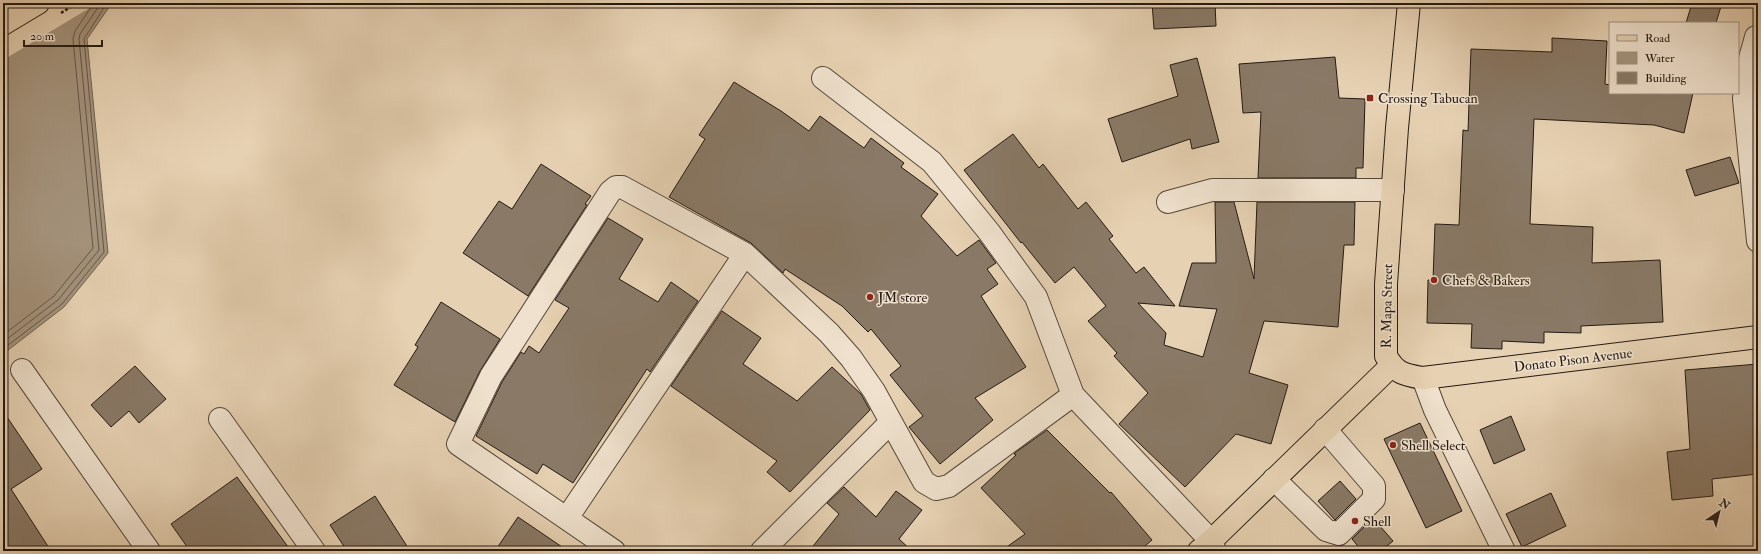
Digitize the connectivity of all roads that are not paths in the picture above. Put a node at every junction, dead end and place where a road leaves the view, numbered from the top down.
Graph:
1 (38, 3) edge
2 (1409, 3) edge
3 (3, 24) edge
4 (1756, 37) dead end
5 (823, 78) dead end
6 (1393, 190) junction
7 (1168, 202) dead end
8 (1758, 241) edge
9 (745, 254) junction
10 (1758, 337) edge
11 (1392, 366) junction
12 (22, 370) dead end
13 (1424, 378) junction
14 (1073, 394) junction
15 (220, 419) dead end
16 (891, 422) junction
17 (1325, 428) junction
18 (1274, 479) junction
19 (567, 518) junction
20 (1208, 548) edge
21 (149, 551) edge
22 (314, 551) edge
23 (614, 551) edge
24 (762, 551) edge
25 (1504, 551) edge

1 - 3 main road
2 - 6 main road, R. Mapa Street
4 - 8 street
5 - 14 street
6 - 7 street
6 - 11 main road, R. Mapa Street
9 - 16 street
9 - 19 street
9 - 19 street
10 - 13 main road, Donato Pison Avenue
11 - 13 main road, Donato Pison Avenue
11 - 17 main road, R. Mapa Street
12 - 21 street
13 - 25 street
14 - 16 street
14 - 20 street
15 - 22 street
16 - 24 street
17 - 18 main road, R. Mapa Street
17 - 18 street
18 - 20 main road, R. Mapa Street
19 - 23 street

